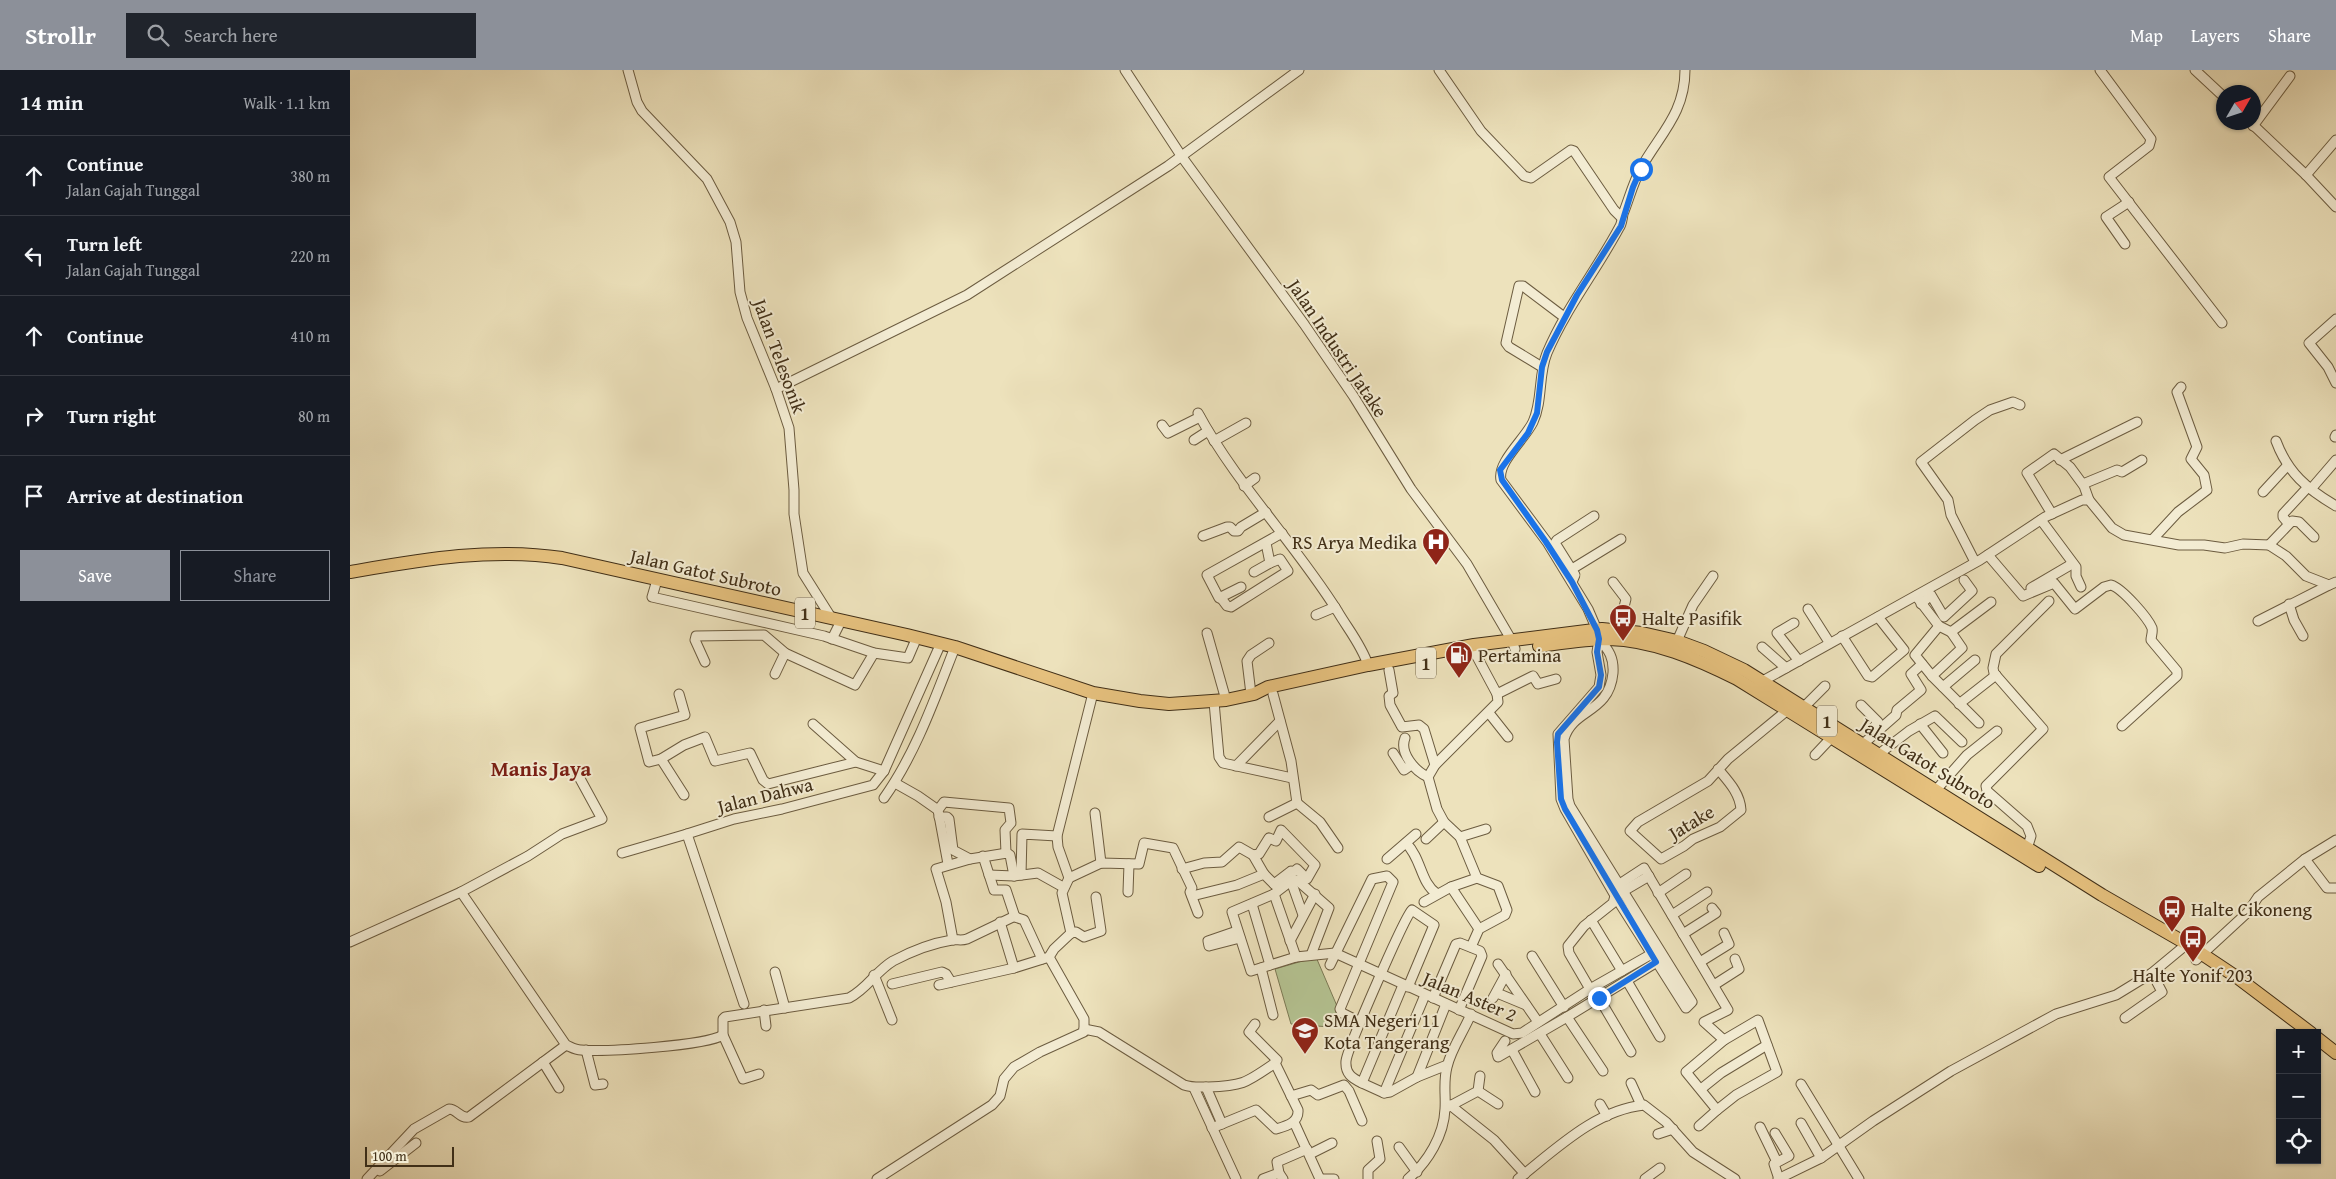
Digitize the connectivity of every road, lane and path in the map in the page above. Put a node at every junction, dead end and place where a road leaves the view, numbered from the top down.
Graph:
1 (628, 70) edge
2 (1125, 70) edge
3 (1299, 70) edge
4 (1439, 70) edge
5 (1685, 70) edge
6 (2100, 70) edge
7 (2195, 70) edge
8 (2290, 76) dead end
9 (2216, 90) edge
10 (2261, 113) edge
11 (2258, 130) edge
12 (2336, 140) edge
13 (1182, 157) junction
14 (2306, 175) junction
15 (2129, 202) junction
16 (2336, 207) edge
17 (1622, 218) junction
18 (2125, 244) dead end
19 (1564, 318) junction
20 (2336, 319) edge
21 (2222, 323) dead end
22 (1542, 367) junction
23 (2336, 382) edge
24 (2181, 387) dead end
25 (776, 388) junction
26 (2020, 405) dead end
27 (2137, 422) dead end
28 (1246, 423) dead end
29 (1162, 425) dead end
30 (1208, 431) junction
31 (1194, 440) dead end
32 (1214, 441) junction
33 (2276, 441) dead end
34 (2060, 460) junction
35 (2142, 460) dead end
36 (2336, 460) edge
37 (2287, 466) junction
38 (1254, 478) dead end
39 (2083, 484) junction
40 (1244, 486) junction
41 (2309, 488) junction
42 (2263, 492) dead end
43 (2089, 500) junction
44 (2336, 506) edge
45 (1266, 512) junction
46 (2052, 514) junction
47 (1594, 516) dead end
48 (2041, 520) junction
49 (2288, 523) junction
50 (1282, 533) junction
51 (1204, 536) dead end
52 (2314, 537) dead end
53 (1621, 539) dead end
54 (2153, 539) junction
55 (1266, 543) junction
56 (2268, 545) junction
57 (1988, 555) junction
58 (1975, 562) junction
59 (1270, 563) junction
60 (2072, 564) junction
61 (1572, 569) junction
62 (350, 572) edge
63 (1254, 572) dead end
64 (1713, 576) dead end
65 (657, 580) junction
66 (1964, 580) dead end
67 (1572, 582) junction
68 (1613, 582) dead end
69 (2333, 584) edge
70 (1241, 587) dead end
71 (2081, 588) dead end
72 (2020, 595) junction
73 (1221, 598) junction
74 (1919, 600) junction
75 (2049, 601) dead end
76 (1991, 602) dead end
77 (2289, 604) junction
78 (1334, 607) junction
79 (1808, 609) dead end
80 (1316, 615) dead end
81 (1878, 617) junction
82 (1944, 617) junction
83 (837, 620) junction
84 (2258, 621) dead end
85 (1794, 623) dead end
86 (1938, 626) junction
87 (1623, 630) junction
88 (1952, 631) junction
89 (1208, 633) dead end
90 (1598, 634) junction
91 (1842, 636) junction
92 (2303, 636) dead end
93 (917, 637) junction
94 (832, 639) junction
95 (1678, 641) junction
96 (1829, 642) junction
97 (941, 643) junction
98 (1269, 643) dead end
99 (1513, 645) junction
100 (955, 647) junction
101 (1762, 647) dead end
102 (1475, 649) junction
103 (785, 653) junction
104 (874, 653) junction
105 (1975, 660) dead end
106 (1613, 661) junction
107 (1799, 661) junction
108 (705, 662) dead end
109 (1599, 662) junction
110 (1922, 664) junction
111 (1368, 665) junction
112 (1786, 668) junction
113 (1388, 670) junction
114 (775, 674) dead end
115 (1996, 675) junction
116 (1932, 676) junction
117 (1556, 679) dead end
118 (1756, 685) junction
119 (1825, 686) dead end
120 (1944, 687) junction
121 (1093, 693) junction
122 (679, 694) dead end
123 (1253, 694) junction
124 (1273, 694) junction
125 (1497, 694) junction
126 (1220, 701) junction
127 (1959, 704) junction
128 (1861, 705) dead end
129 (1796, 707) junction
130 (1489, 713) junction
131 (1280, 721) junction
132 (1978, 723) dead end
133 (813, 724) dead end
134 (1920, 724) junction
135 (2122, 726) dead end
136 (1997, 731) dead end
137 (1877, 732) junction
138 (1508, 737) dead end
139 (1405, 738) dead end
140 (1831, 738) junction
141 (1962, 742) dead end
142 (1863, 744) junction
143 (1393, 752) dead end
144 (1943, 753) dead end
145 (1879, 754) junction
146 (1815, 755) dead end
147 (661, 759) junction
148 (856, 762) junction
149 (1411, 765) junction
150 (1435, 765) junction
151 (1236, 766) junction
152 (1718, 770) junction
153 (884, 771) junction
154 (578, 775) dead end
155 (1428, 778) junction
156 (895, 783) junction
157 (1294, 786) junction
158 (1936, 790) junction
159 (684, 795) dead end
160 (884, 798) dead end
161 (1564, 799) junction
162 (1297, 803) junction
163 (1096, 813) dead end
164 (938, 814) junction
165 (1269, 817) dead end
166 (1444, 822) junction
167 (1486, 829) dead end
168 (687, 834) junction
169 (1416, 834) dead end
170 (1057, 836) junction
171 (1460, 837) junction
172 (1426, 839) dead end
173 (2336, 840) edge
174 (1406, 843) junction
175 (1338, 848) dead end
176 (622, 853) dead end
177 (1006, 853) junction
178 (1254, 855) junction
179 (983, 856) junction
180 (2031, 857) junction
181 (970, 858) junction
182 (1387, 859) dead end
183 (2305, 859) junction
184 (1101, 863) junction
185 (948, 864) junction
186 (1129, 864) junction
187 (1182, 869) junction
188 (1264, 874) junction
189 (1686, 874) dead end
190 (989, 875) junction
191 (1017, 875) junction
192 (1069, 878) junction
193 (1477, 878) junction
194 (1291, 881) junction
195 (1064, 887) junction
196 (1451, 887) junction
197 (1274, 888) junction
198 (2336, 888) edge
199 (461, 892) junction
200 (1128, 892) dead end
201 (1707, 892) dead end
202 (1658, 893) junction
203 (1315, 894) junction
204 (1437, 894) junction
205 (1192, 896) junction
206 (1619, 896) junction
207 (1096, 897) dead end
208 (1424, 902) dead end
209 (1252, 904) junction
210 (1712, 908) dead end
211 (1198, 913) dead end
212 (1672, 914) junction
213 (1303, 915) junction
214 (1015, 916) junction
215 (1591, 920) junction
216 (1000, 922) junction
217 (1479, 929) junction
218 (1071, 933) junction
219 (1724, 933) dead end
220 (1683, 934) junction
221 (953, 940) junction
222 (350, 942) edge
223 (1290, 942) junction
224 (1471, 947) junction
225 (2184, 947) junction
226 (1335, 953) junction
227 (1312, 955) junction
228 (1656, 955) junction
229 (1532, 956) dead end
230 (1296, 957) junction
231 (2199, 957) junction
232 (1045, 958) junction
233 (1735, 959) dead end
234 (1700, 962) junction
235 (1357, 964) junction
236 (1498, 964) dead end
237 (1330, 965) dead end
238 (1265, 966) junction
239 (1014, 968) junction
240 (1622, 971) junction
241 (775, 972) dead end
242 (2152, 973) junction
243 (1506, 974) junction
244 (874, 975) junction
245 (1382, 975) junction
246 (1627, 981) junction
247 (951, 982) junction
248 (892, 984) dead end
249 (939, 985) dead end
250 (1714, 985) junction
251 (1405, 986) junction
252 (1590, 989) junction
253 (1429, 996) junction
254 (1599, 998) junction
255 (744, 1004) dead end
256 (1446, 1004) junction
257 (1526, 1004) junction
258 (1564, 1007) junction
259 (785, 1008) junction
260 (764, 1010) junction
261 (1459, 1010) junction
262 (1471, 1014) junction
263 (1273, 1015) dead end
264 (1567, 1017) junction
265 (2125, 1018) dead end
266 (892, 1020) dead end
267 (1360, 1022) junction
268 (1538, 1022) junction
269 (1255, 1024) dead end
270 (766, 1026) dead end
271 (1084, 1029) junction
272 (2293, 1029) edge
273 (2306, 1029) edge
274 (1540, 1034) junction
275 (723, 1035) junction
276 (1660, 1038) dead end
277 (1724, 1040) junction
278 (1505, 1041) dead end
279 (2321, 1041) edge
280 (566, 1045) junction
281 (1767, 1045) junction
282 (586, 1050) junction
283 (1512, 1050) junction
284 (2321, 1051) edge
285 (1631, 1052) dead end
286 (2336, 1053) edge
287 (543, 1062) junction
288 (1275, 1063) junction
289 (2336, 1063) edge
290 (1447, 1065) junction
291 (1603, 1071) dead end
292 (759, 1074) dead end
293 (1480, 1076) dead end
294 (1417, 1077) junction
295 (1568, 1078) dead end
296 (1363, 1081) junction
297 (1631, 1083) dead end
298 (603, 1084) dead end
299 (1800, 1084) dead end
300 (1206, 1087) junction
301 (559, 1088) dead end
302 (1194, 1088) junction
303 (1701, 1088) junction
304 (1478, 1091) junction
305 (1535, 1092) dead end
306 (1384, 1093) junction
307 (1290, 1096) junction
308 (1498, 1104) dead end
309 (1600, 1104) dead end
310 (1641, 1105) junction
311 (1448, 1106) junction
312 (1717, 1110) junction
313 (1607, 1116) junction
314 (1362, 1121) dead end
315 (1294, 1122) junction
316 (1801, 1123) dead end
317 (1222, 1124) junction
318 (1699, 1126) dead end
319 (1760, 1127) dead end
320 (1212, 1128) junction
321 (1673, 1129) junction
322 (1775, 1133) dead end
323 (1658, 1134) dead end
324 (1377, 1141) dead end
325 (416, 1143) dead end
326 (1332, 1143) dead end
327 (1839, 1145) junction
328 (1398, 1147) dead end
329 (1308, 1151) junction
330 (1821, 1158) junction
331 (1777, 1162) junction
332 (1660, 1168) dead end
333 (1417, 1172) junction
334 (1524, 1174) edge
335 (1281, 1176) edge
336 (369, 1179) edge
337 (877, 1179) edge
338 (1236, 1179) edge
339 (1263, 1179) edge
340 (1321, 1179) edge
341 (1334, 1179) edge
342 (1368, 1179) edge
343 (1408, 1179) edge
344 (1534, 1179) edge
345 (1645, 1179) edge
346 (1735, 1179) edge
347 (1779, 1179) edge
348 (1859, 1179) edge

1 - 25 street, Jalan Telesonik
2 - 13 street, Jalan Industri Jatake
3 - 13 street
4 - 17 street
5 - 17 street
6 - 15 street
7 - 9 street
8 - 10 street
11 - 14 street
12 - 14 street
13 - 25 street
13 - 99 street, Jalan Industri Jatake
14 - 16 street
15 - 18 street
15 - 21 street
17 - 19 street
19 - 22 street
19 - 22 street
20 - 23 street
22 - 67 street
24 - 54 street
25 - 83 street, Jalan Telesonik
26 - 58 street
27 - 34 street
28 - 32 street
29 - 30 street
30 - 31 street
30 - 32 street
32 - 40 street
33 - 37 street
34 - 39 street
34 - 46 street
35 - 39 street
36 - 41 street
37 - 41 street
37 - 42 street
38 - 40 street
39 - 43 street
40 - 45 street
41 - 44 street
41 - 49 street
43 - 46 street
43 - 54 street
45 - 50 street
45 - 51 street
46 - 48 street
47 - 61 street
48 - 57 street
48 - 60 street
49 - 52 street
49 - 56 street
50 - 55 street
50 - 78 street
53 - 61 street
54 - 56 street
55 - 59 street
55 - 73 street
56 - 69 street
57 - 58 street
57 - 72 street
58 - 74 street
59 - 63 street
59 - 73 street
60 - 71 street
60 - 72 street
61 - 67 street
62 - 65 highway, Jalan Gatot Subroto / 1
64 - 95 street
65 - 83 highway, Jalan Gatot Subroto / 1
65 - 94 street
66 - 82 street
67 - 90 street
68 - 87 street
69 - 77 street
70 - 73 street
72 - 135 street
74 - 81 street
74 - 82 street
74 - 86 street
75 - 115 street
76 - 88 street
77 - 84 street
77 - 92 street
78 - 80 street
78 - 111 street
79 - 96 street
81 - 91 street
81 - 91 street
82 - 88 street
83 - 93 highway, Jalan Gatot Subroto / 1
83 - 94 street
85 - 107 street
86 - 88 street
86 - 110 street
87 - 90 highway, Jalan Gatot Subroto / 1
87 - 95 highway, Jalan Gatot Subroto / 1
88 - 116 street
89 - 126 street
90 - 99 highway, Jalan Gatot Subroto / 1
90 - 99 highway, Jalan Gatot Subroto / 1
90 - 106 street
90 - 109 street
90 - 118 highway, Jalan Gatot Subroto / 1
91 - 96 street
93 - 97 highway, Jalan Gatot Subroto / 1
93 - 104 street
94 - 104 street
95 - 118 highway, Jalan Gatot Subroto / 1
96 - 107 street
97 - 100 highway, Jalan Gatot Subroto / 1
97 - 153 street, Jalan Dahwa
98 - 123 street
99 - 102 highway, Jalan Gatot Subroto / 1
100 - 121 highway, Jalan Gatot Subroto / 1
100 - 156 street
101 - 112 street
102 - 111 highway, Jalan Gatot Subroto / 1
102 - 113 highway, Jalan Gatot Subroto / 1
102 - 125 street
103 - 104 street
103 - 108 street
103 - 114 street
105 - 120 street
106 - 109 street
106 - 161 street
107 - 112 street
109 - 161 street
110 - 116 street
110 - 137 street
111 - 123 highway, Jalan Gatot Subroto / 1
112 - 118 street
113 - 124 highway, Jalan Gatot Subroto / 1
113 - 150 street
115 - 127 street
115 - 180 street
116 - 120 street
117 - 125 street
118 - 129 highway, Jalan Gatot Subroto / 1
119 - 129 street
120 - 127 street
121 - 126 highway, Jalan Gatot Subroto / 1
121 - 170 street
122 - 147 street
123 - 124 highway, Jalan Gatot Subroto / 1
123 - 126 highway, Jalan Gatot Subroto / 1
124 - 131 street
125 - 130 street
126 - 151 street
127 - 132 street
128 - 137 street
129 - 140 highway, Jalan Gatot Subroto / 1
129 - 142 highway, Jalan Gatot Subroto / 1
129 - 152 street
130 - 138 street
130 - 150 street
131 - 151 street
131 - 157 street
133 - 148 street
134 - 141 street
134 - 144 street
134 - 145 street
136 - 158 street
137 - 142 street
139 - 149 street
140 - 146 street
140 - 180 highway, Jalan Gatot Subroto / 1
142 - 145 highway, Jalan Gatot Subroto / 1
143 - 149 street
145 - 158 highway, Jalan Gatot Subroto / 1
147 - 148 street
147 - 159 street
148 - 153 street
149 - 155 street
150 - 155 street
151 - 157 street
152 - 152 street, Jatake
153 - 168 street, Jalan Dahwa
154 - 199 street
155 - 166 street
156 - 160 street
156 - 164 street
157 - 162 street
158 - 180 highway, Jalan Gatot Subroto / 1
161 - 206 street
162 - 165 street
162 - 175 street
163 - 184 street
164 - 177 street
164 - 181 street
164 - 185 street
166 - 171 street
166 - 172 street
167 - 171 street
168 - 176 street, Jalan Dahwa
168 - 255 street
169 - 174 street
170 - 191 street
170 - 192 street
171 - 193 street
173 - 183 street
174 - 182 street
174 - 204 street
177 - 179 street
177 - 191 street
178 - 187 street
178 - 188 street
178 - 197 street
179 - 181 street
179 - 190 street
180 - 225 highway, Jalan Gatot Subroto / 1
181 - 185 street
183 - 198 street
183 - 231 street
184 - 186 street
184 - 192 street
185 - 221 street
186 - 187 street
186 - 200 street
187 - 205 street
188 - 197 street
188 - 205 street
189 - 202 street
190 - 191 street
190 - 214 street
191 - 195 street
192 - 195 street
193 - 196 street
193 - 217 street
194 - 197 street
194 - 203 street
194 - 213 street
195 - 218 street
196 - 204 street
196 - 217 street
197 - 209 street
197 - 223 street
199 - 222 street
199 - 280 street
201 - 212 street
202 - 206 street
202 - 212 street
203 - 213 street
203 - 227 street
204 - 208 street
205 - 211 street
206 - 215 street
206 - 228 street
207 - 218 street
209 - 238 street
209 - 238 street
210 - 220 street
212 - 220 street
213 - 223 street
214 - 216 street
214 - 232 street
215 - 240 street
215 - 252 street
216 - 221 street
216 - 239 street
217 - 224 street
218 - 232 street
219 - 234 street
220 - 234 street
221 - 244 street
223 - 230 street
224 - 253 street
224 - 261 street
225 - 231 highway, Jalan Gatot Subroto / 1
225 - 242 street
226 - 227 street
226 - 235 street, Jalan Aster 2
226 - 235 street
226 - 237 street
227 - 230 street
228 - 228 street
228 - 240 street, Jalan Aster 2
228 - 246 street
229 - 258 street
230 - 238 street
231 - 272 highway, Jalan Gatot Subroto / 1
231 - 273 highway, Jalan Gatot Subroto / 1
232 - 239 street
232 - 271 street
233 - 250 street
234 - 250 street
235 - 245 street, Jalan Aster 2
235 - 267 street
236 - 243 street
238 - 263 street
239 - 247 street
240 - 252 street, Jalan Aster 2
241 - 259 street
242 - 265 street
242 - 327 street
243 - 257 street
243 - 257 street
244 - 259 street
244 - 266 street
245 - 251 street, Jalan Aster 2
245 - 251 street
245 - 267 street
246 - 254 street
246 - 276 street
247 - 248 street
247 - 249 street
250 - 277 street
251 - 253 street, Jalan Aster 2
251 - 296 street
252 - 258 street, Jalan Aster 2
253 - 256 street, Jalan Aster 2
253 - 306 street
254 - 264 street
254 - 285 street
256 - 261 street, Jalan Aster 2
256 - 294 street
257 - 268 street
258 - 268 street, Jalan Aster 2
259 - 260 street
260 - 270 street
260 - 275 street
261 - 262 street, Jalan Aster 2
262 - 268 street, Jalan Aster 2
262 - 290 street
264 - 274 street
264 - 291 street
267 - 296 street
269 - 288 street
271 - 302 street
271 - 337 street
274 - 283 street
274 - 295 street
275 - 282 street
275 - 292 street
277 - 281 street
277 - 303 street
278 - 283 street
279 - 286 highway
280 - 282 street
280 - 287 street
281 - 303 street
281 - 312 street
282 - 298 street
283 - 305 street
284 - 289 highway
287 - 301 street
287 - 336 street
288 - 300 street
288 - 307 street
290 - 294 street
290 - 311 street
293 - 304 street
294 - 306 street
296 - 306 street
297 - 310 street
299 - 327 street
300 - 302 street
300 - 317 street
302 - 320 street
303 - 312 street
304 - 308 street
304 - 311 street
307 - 314 street
307 - 315 street
309 - 313 street
310 - 313 street
310 - 321 street
311 - 333 street
311 - 334 street
312 - 318 street
313 - 334 street
315 - 317 street
315 - 329 street
316 - 330 street
317 - 320 street
319 - 331 street
320 - 338 street
321 - 323 street
321 - 346 street
322 - 331 street
324 - 342 street
325 - 336 street
326 - 329 street
327 - 330 street
327 - 348 street
328 - 333 street
329 - 335 street
329 - 340 street
330 - 347 street
331 - 347 street
332 - 345 street
333 - 343 street
334 - 344 street
335 - 339 street
340 - 341 street

